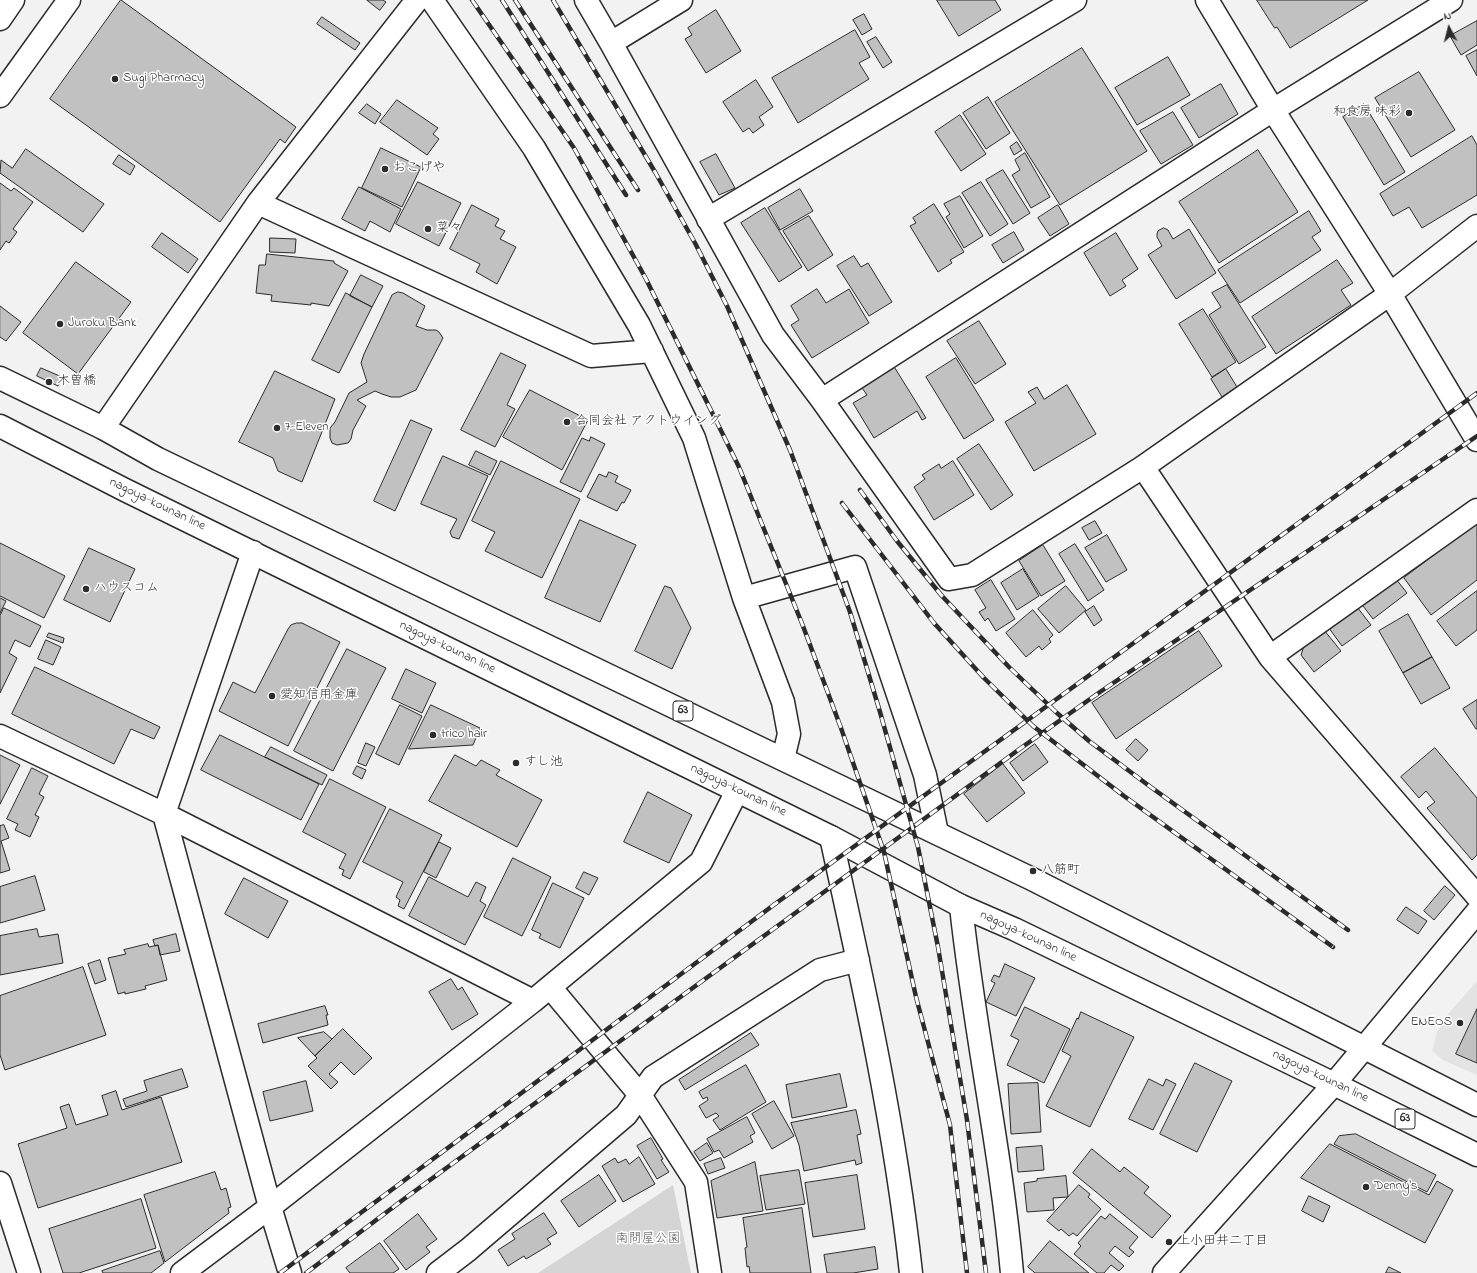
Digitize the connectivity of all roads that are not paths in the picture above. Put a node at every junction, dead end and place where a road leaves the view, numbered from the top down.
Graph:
1 (13, 0) edge
2 (69, 0) edge
3 (417, 0) edge
4 (432, 0) edge
5 (586, 0) edge
6 (681, 0) edge
7 (1075, 0) edge
8 (1207, 0) edge
9 (1451, 0) edge
10 (0, 19) edge
11 (611, 44) junction
12 (0, 96) edge
13 (1273, 110) junction
14 (258, 203) junction
15 (708, 220) junction
16 (1477, 226) edge
17 (1390, 294) junction
18 (652, 351) junction
19 (0, 378) edge
20 (822, 400) junction
21 (0, 426) edge
22 (103, 428) junction
23 (1477, 440) edge
24 (1143, 467) junction
25 (1477, 510) edge
26 (253, 552) junction
27 (744, 598) junction
28 (1270, 657) junction
29 (0, 736) edge
30 (783, 759) junction
31 (736, 790) junction
32 (164, 814) junction
33 (937, 833) junction
34 (831, 837) junction
35 (1477, 896) edge
36 (961, 906) junction
37 (1477, 912) edge
38 (858, 960) junction
39 (550, 988) junction
40 (533, 1001) junction
41 (1364, 1048) junction
42 (1334, 1084) junction
43 (640, 1095) junction
44 (1477, 1105) edge
45 (1477, 1155) edge
46 (0, 1184) edge
47 (270, 1207) junction
48 (29, 1273) edge
49 (182, 1273) edge
50 (290, 1273) edge
51 (438, 1273) edge
52 (710, 1273) edge
53 (912, 1273) edge
54 (1012, 1273) edge
55 (1164, 1273) edge

1 - 10 street
2 - 12 street
3 - 14 street
4 - 18 street
5 - 11 street
6 - 11 street
7 - 15 street
8 - 13 street
9 - 13 street
11 - 15 street
13 - 17 street
13 - 20 street
14 - 18 street
14 - 22 street
15 - 20 street
16 - 17 street
17 - 23 street
17 - 24 street
18 - 27 street
19 - 22 street, 63
20 - 24 street
21 - 26 street, nagoya-kounan line / 63
22 - 30 street, 63
24 - 28 street
25 - 28 street
26 - 31 street, nagoya-kounan line / 63
26 - 32 street
27 - 30 street
27 - 33 street
28 - 35 street
29 - 32 street
30 - 33 street, 63
31 - 34 street, nagoya-kounan line / 63
31 - 39 street
32 - 40 street
32 - 47 street
33 - 41 street, 63
34 - 36 street, nagoya-kounan line / 63
34 - 38 street
36 - 42 street, nagoya-kounan line / 63
36 - 54 street
37 - 41 street
38 - 43 street
38 - 53 street
39 - 40 street
39 - 43 street
40 - 47 street
41 - 42 street
41 - 44 street, 63
42 - 45 street, nagoya-kounan line / 63
42 - 55 street
43 - 51 street
43 - 52 street
46 - 48 street
47 - 49 street
47 - 50 street

